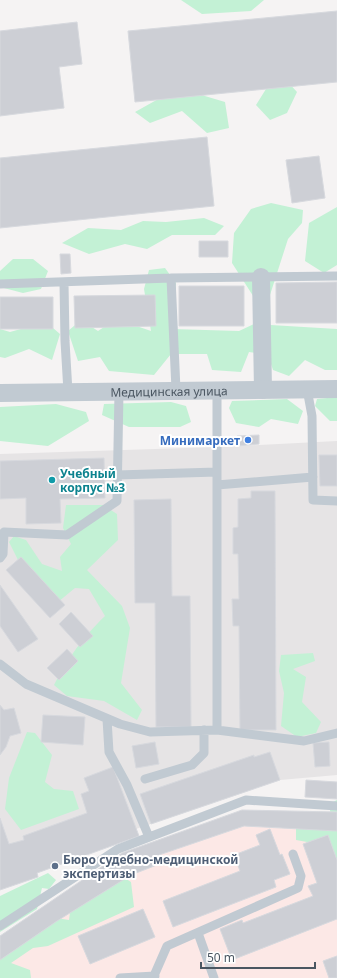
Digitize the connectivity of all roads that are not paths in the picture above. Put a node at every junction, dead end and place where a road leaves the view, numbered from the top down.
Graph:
1 (337, 276) edge
2 (261, 277) junction
3 (171, 278) junction
4 (64, 283) junction
5 (0, 284) edge
6 (307, 389) junction
7 (337, 389) edge
8 (176, 390) junction
9 (217, 390) junction
10 (263, 390) junction
11 (68, 392) junction
12 (119, 392) junction
13 (0, 393) edge
14 (217, 472) junction
15 (118, 475) junction
16 (313, 477) junction
17 (217, 485) junction
18 (337, 501) edge
19 (0, 558) edge
20 (0, 664) edge
21 (107, 719) junction
22 (204, 730) junction
23 (217, 730) junction
24 (337, 733) edge
25 (145, 780) dead end
26 (337, 806) edge
27 (149, 837) junction
28 (293, 854) dead end
29 (0, 926) edge
30 (198, 933) junction
31 (154, 977) edge
32 (120, 978) edge
33 (214, 978) edge

1 - 2 lane
2 - 3 lane
2 - 10 street
3 - 4 lane
3 - 8 lane
4 - 5 lane
4 - 11 lane
6 - 7 street, Медицинская улица
6 - 10 street, Медицинская улица
6 - 16 lane
8 - 9 street, Медицинская улица
8 - 12 street, Медицинская улица
9 - 10 street, Медицинская улица
9 - 14 lane
11 - 12 street, Медицинская улица
11 - 13 street, Медицинская улица
12 - 15 lane
14 - 15 lane
14 - 17 lane
15 - 19 lane
16 - 17 lane
16 - 18 lane
17 - 23 lane
20 - 21 lane
21 - 22 lane
21 - 27 lane
22 - 23 lane
22 - 25 lane
23 - 24 lane
26 - 27 lane
27 - 29 lane
28 - 30 lane
30 - 31 lane
30 - 33 lane
31 - 32 lane

